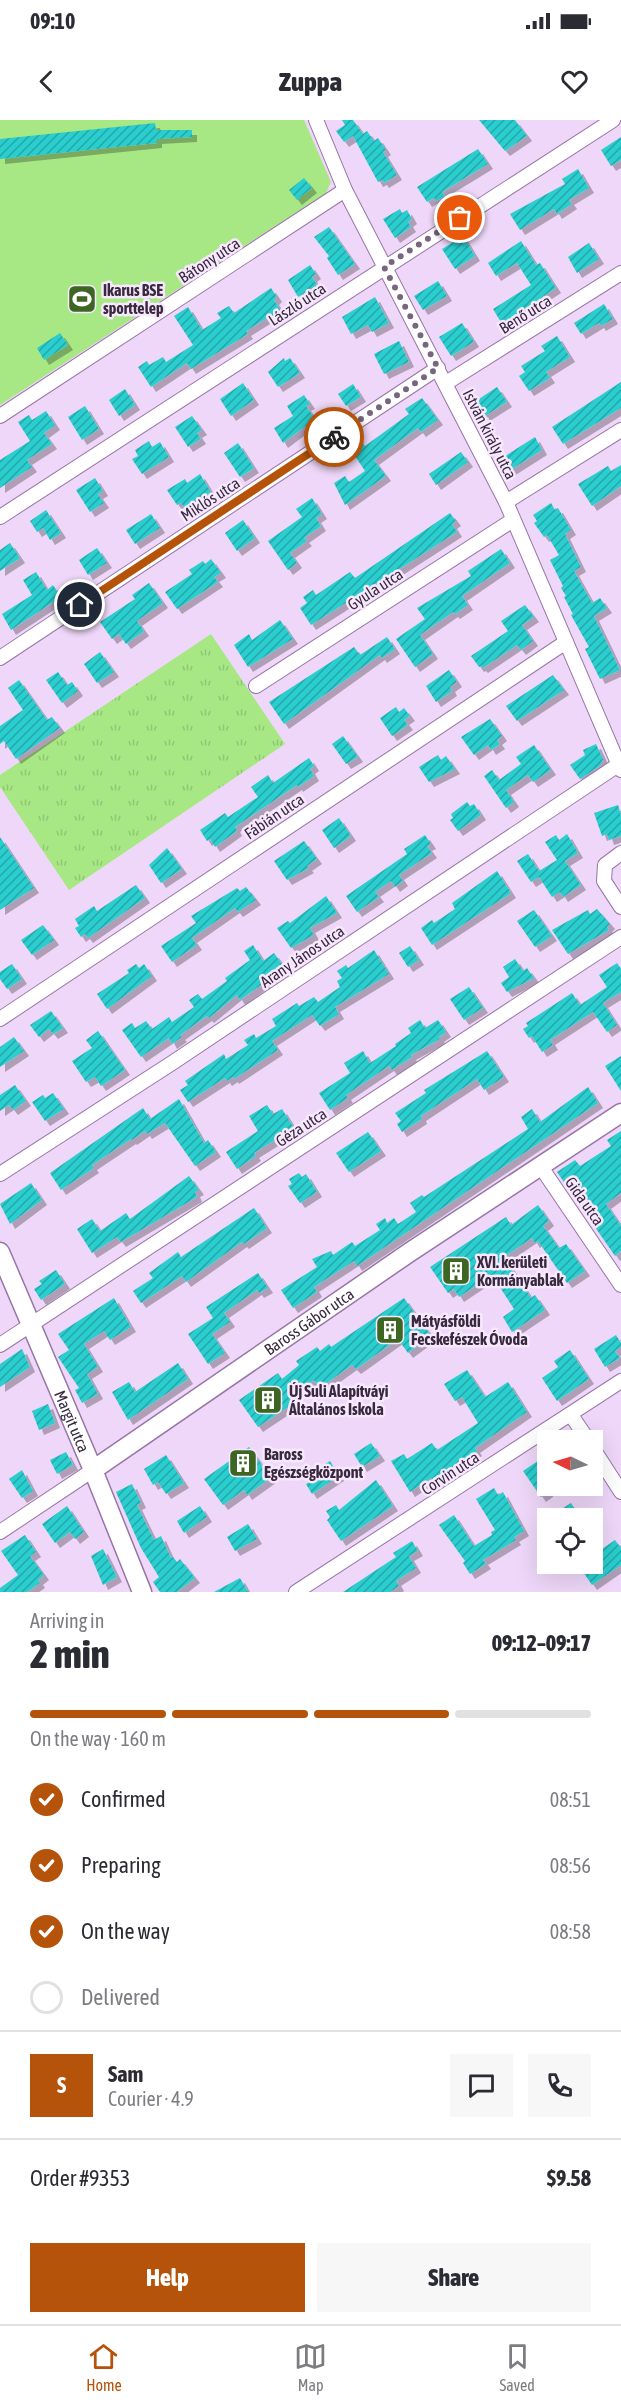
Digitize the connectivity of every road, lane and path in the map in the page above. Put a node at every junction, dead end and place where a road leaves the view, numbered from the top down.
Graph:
1 (316, 120) edge
2 (613, 120) edge
3 (345, 190) junction
4 (384, 267) junction
5 (621, 273) edge
6 (438, 368) junction
7 (446, 383) junction
8 (0, 416) edge
9 (621, 430) edge
10 (506, 502) junction
11 (0, 517) edge
12 (513, 520) junction
13 (566, 642) junction
14 (0, 657) edge
15 (256, 686) dead end
16 (620, 766) edge
17 (621, 854) edge
18 (621, 908) edge
19 (621, 937) edge
20 (0, 1019) edge
21 (621, 1113) edge
22 (541, 1167) junction
23 (0, 1174) edge
24 (0, 1252) edge
25 (621, 1284) edge
26 (32, 1324) junction
27 (0, 1345) edge
28 (621, 1380) edge
29 (571, 1414) junction
30 (581, 1430) edge
31 (603, 1464) edge
32 (93, 1470) junction
33 (621, 1492) edge
34 (0, 1532) edge
35 (305, 1590) edge
36 (142, 1592) edge

1 - 3 street, István király utca
2 - 4 street, László utca
3 - 4 street, István király utca
3 - 8 street, Bátony utca
4 - 6 street, István király utca
4 - 11 street, László utca
5 - 7 street, Benő utca
6 - 7 street, István király utca
6 - 14 street, Miklós utca
7 - 10 street, István király utca
9 - 10 street
10 - 12 street, István király utca
12 - 13 street, István király utca
12 - 15 street, Gyula utca
13 - 16 street, István király utca
13 - 20 street, Fábián utca
16 - 23 street, Arany János utca
17 - 18 street
19 - 26 street, Géza utca
21 - 22 street, Baross Gábor utca
22 - 25 street, Gida utca
22 - 32 street, Baross Gábor utca
24 - 26 street, Margit utca
26 - 27 street, Géza utca
26 - 32 street, Margit utca
28 - 29 street, Corvin utca
29 - 30 street
29 - 35 street, Corvin utca
31 - 33 street
32 - 34 street, Baross Gábor utca
32 - 36 street, Margit utca

